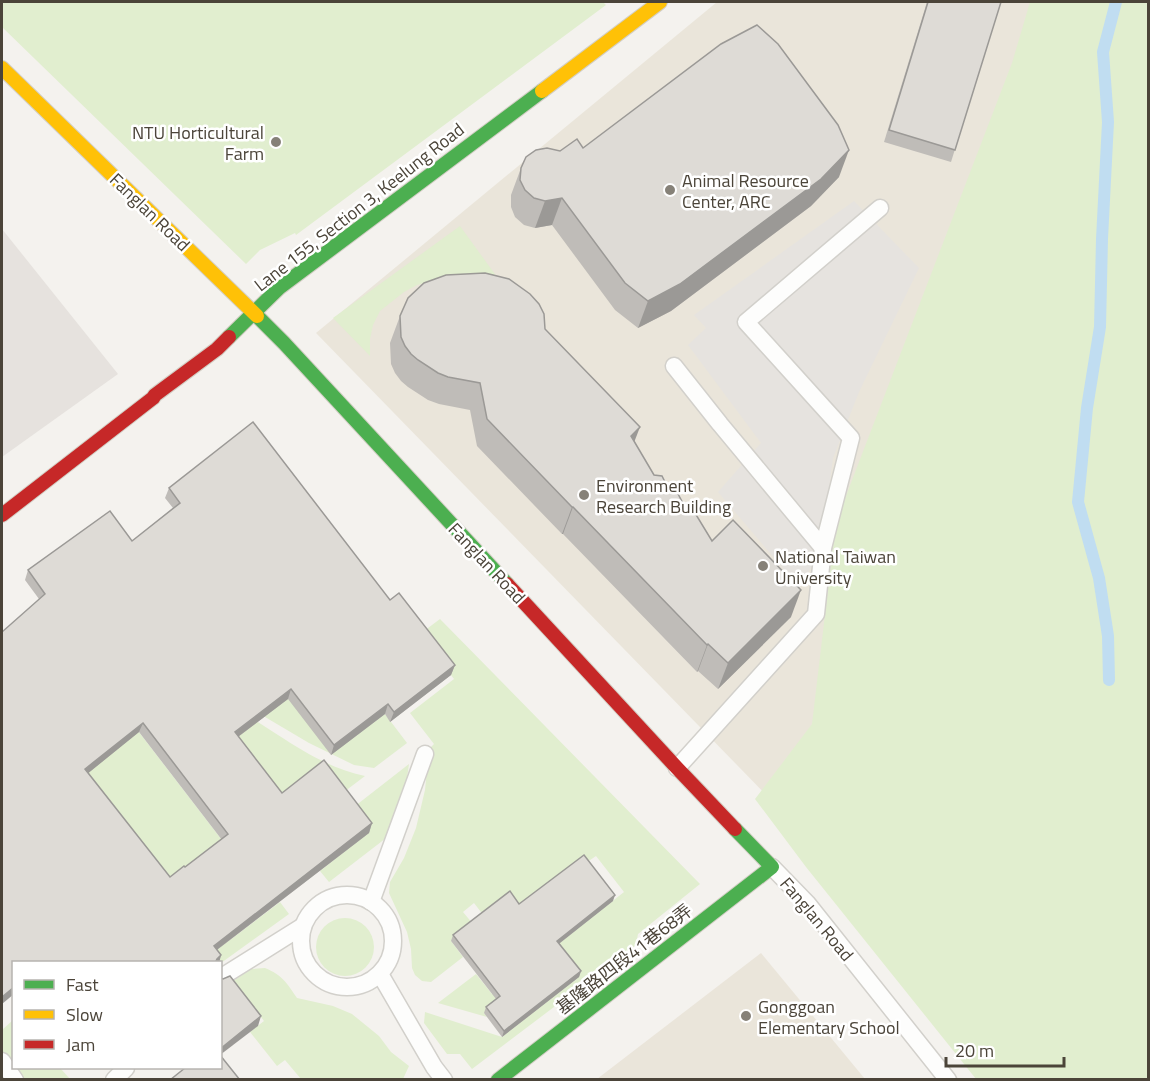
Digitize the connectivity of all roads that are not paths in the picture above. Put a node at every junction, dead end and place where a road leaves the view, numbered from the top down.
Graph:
1 (660, 2) edge
2 (2, 68) edge
3 (880, 208) dead end
4 (254, 314) junction
5 (674, 366) dead end
6 (2, 515) edge
7 (823, 548) junction
8 (425, 754) dead end
9 (677, 768) junction
10 (772, 867) junction
11 (371, 902) junction
12 (303, 926) junction
13 (380, 974) junction
14 (222, 977) edge
15 (2, 1061) edge
16 (125, 1069) edge
17 (15, 1080) edge
18 (114, 1080) edge
19 (444, 1080) edge
20 (498, 1080) edge
21 (948, 1080) edge

1 - 4 street, Lane 155, Section 3, Keelung Road
2 - 4 street, Fanglan Road
3 - 7 lane
4 - 6 street, Lane 155, Section 3, Keelung Road
4 - 9 street, Fanglan Road
5 - 7 lane
7 - 9 lane
8 - 11 lane
9 - 10 street, Fanglan Road
10 - 20 street, 基隆路四段41巷68弄
10 - 21 lane, Fanglan Road
11 - 12 lane
11 - 13 lane
12 - 13 lane
12 - 14 lane
13 - 19 lane
15 - 17 lane
16 - 18 lane

